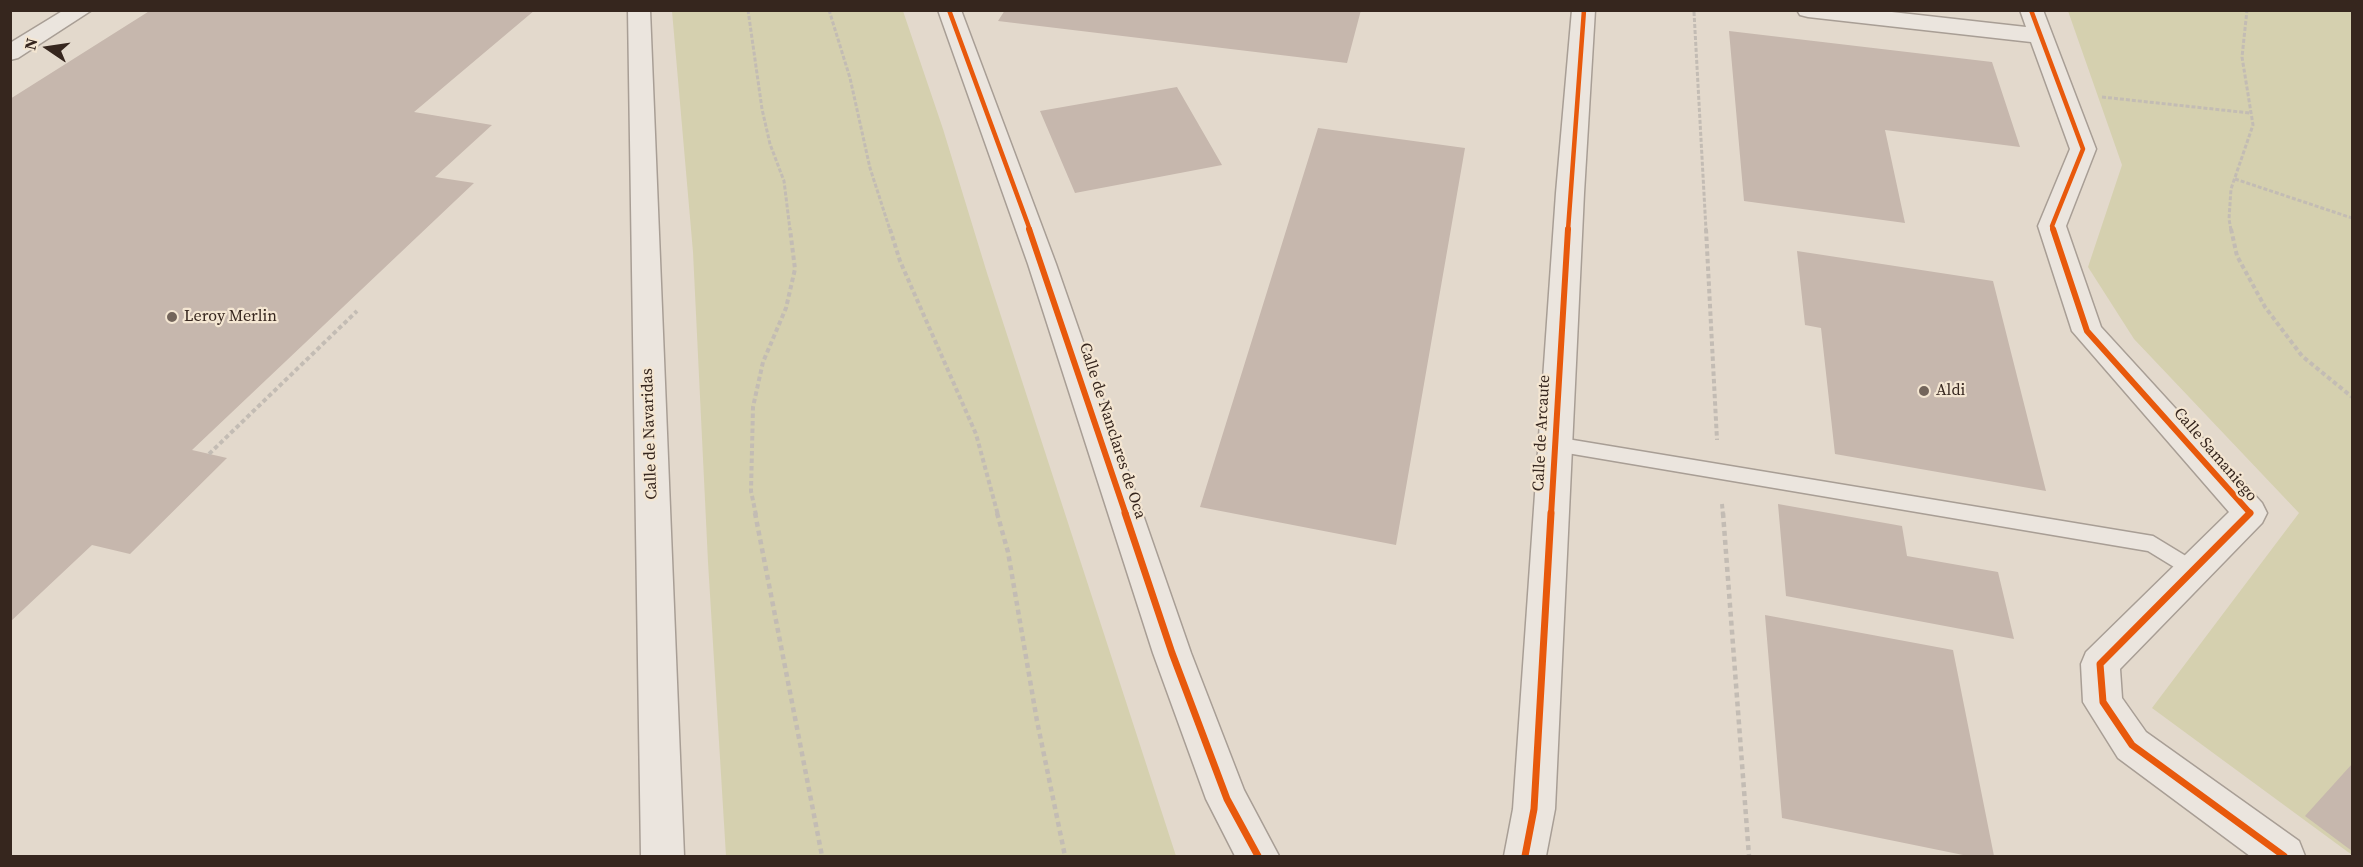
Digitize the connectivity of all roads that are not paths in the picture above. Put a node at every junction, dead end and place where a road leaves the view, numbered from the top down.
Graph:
1 (81, 10) edge
2 (639, 10) edge
3 (949, 10) edge
4 (1584, 10) edge
5 (1808, 10) edge
6 (2035, 23) edge
7 (10, 53) edge
8 (1555, 444) junction
9 (2192, 570) junction
10 (663, 856) edge
11 (1258, 856) edge
12 (1525, 856) edge
13 (2284, 856) edge

1 - 7 street
2 - 10 street, Calle de Navaridas
3 - 11 street, Calle de Nanclares de Oca
4 - 8 street, Calle de Arcaute
5 - 6 street
6 - 9 street, Calle Samaniego
8 - 9 lane
8 - 12 street, Calle de Arcaute
9 - 13 street, Calle Samaniego

